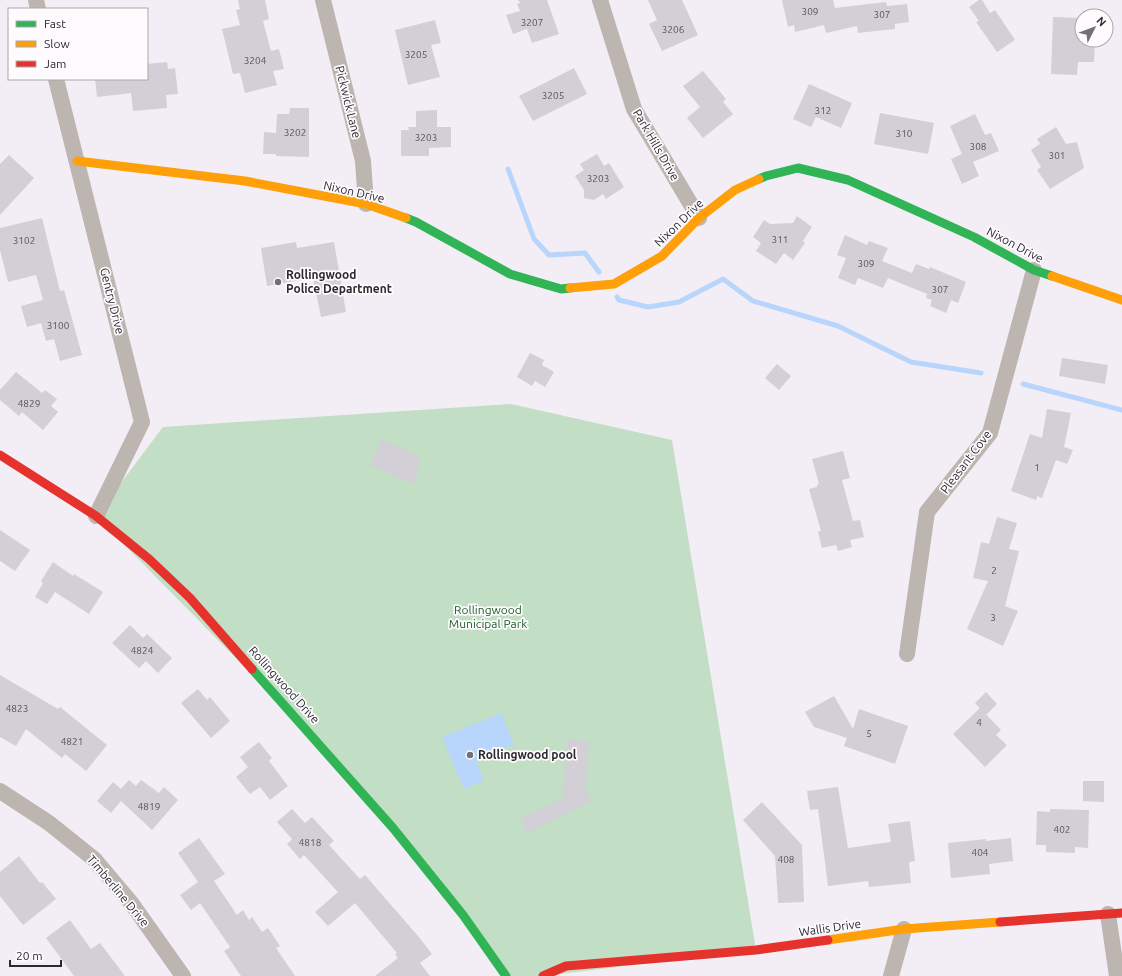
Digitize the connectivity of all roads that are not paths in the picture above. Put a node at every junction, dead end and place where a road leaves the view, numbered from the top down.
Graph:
1 (323, 0) edge
2 (600, 0) edge
3 (56, 80) edge
4 (77, 161) junction
5 (366, 204) junction
6 (699, 218) junction
7 (1034, 270) junction
8 (1122, 300) edge
9 (0, 455) edge
10 (96, 516) junction
11 (907, 654) dead end
12 (0, 791) edge
13 (1115, 914) edge
14 (904, 929) junction
15 (183, 976) edge
16 (506, 976) edge
17 (543, 976) edge
18 (891, 976) edge
19 (1117, 976) edge

1 - 5 street, Pickwick Lane
2 - 6 street, Park Hills Drive
3 - 4 street, Gentry Drive
4 - 5 street, Nixon Drive
4 - 10 street, Gentry Drive
5 - 6 street, Nixon Drive
6 - 7 street, Nixon Drive
7 - 8 street, Nixon Drive
7 - 11 street, Pleasant Cove
9 - 10 street, Rollingwood Drive
10 - 16 street, Rollingwood Drive
12 - 15 street, Timberline Drive
13 - 14 street, Wallis Drive
13 - 19 street
14 - 17 street, Wallis Drive
14 - 18 street

